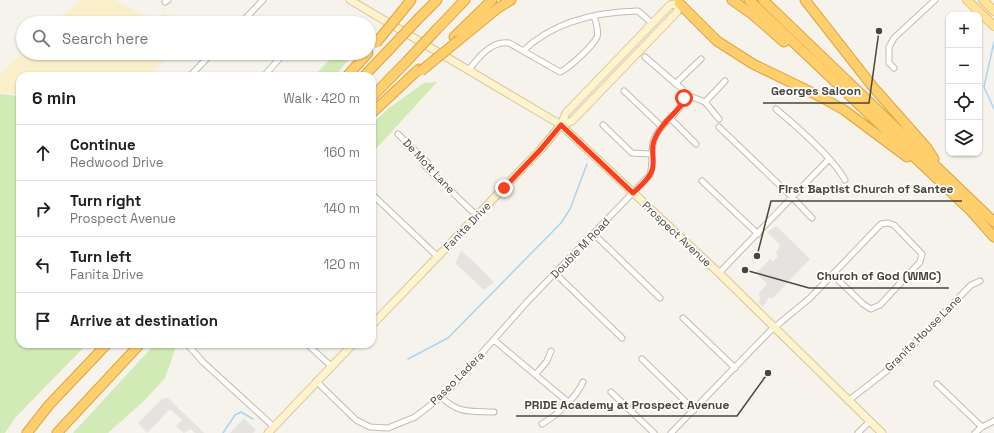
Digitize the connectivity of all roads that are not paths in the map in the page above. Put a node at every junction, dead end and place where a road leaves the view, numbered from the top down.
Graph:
1 (263, 0) edge
2 (350, 0) edge
3 (411, 0) edge
4 (437, 0) edge
5 (465, 0) edge
6 (492, 0) edge
7 (511, 0) edge
8 (732, 0) edge
9 (749, 0) edge
10 (763, 0) edge
11 (805, 0) edge
12 (935, 0) edge
13 (967, 0) edge
14 (983, 0) edge
15 (681, 2) edge
16 (993, 10) edge
17 (248, 16) edge
18 (594, 16) junction
19 (653, 24) junction
20 (991, 24) edge
21 (376, 43) edge
22 (523, 51) junction
23 (645, 57) dead end
24 (701, 59) dead end
25 (205, 60) edge
26 (278, 60) edge
27 (361, 60) edge
28 (894, 68) dead end
29 (420, 70) junction
30 (469, 70) junction
31 (194, 72) edge
32 (268, 72) edge
33 (350, 72) edge
34 (368, 72) edge
35 (725, 81) dead end
36 (676, 83) junction
37 (624, 91) dead end
38 (376, 93) edge
39 (684, 98) junction
40 (705, 102) junction
41 (376, 109) edge
42 (776, 109) dead end
43 (670, 118) junction
44 (719, 119) dead end
45 (876, 121) junction
46 (561, 125) junction
47 (603, 125) dead end
48 (662, 126) junction
49 (719, 127) dead end
50 (398, 134) dead end
51 (696, 144) dead end
52 (651, 154) junction
53 (829, 159) junction
54 (940, 169) junction
55 (845, 180) dead end
56 (939, 181) junction
57 (702, 182) dead end
58 (633, 193) junction
59 (792, 197) junction
60 (376, 199) edge
61 (477, 216) junction
62 (812, 218) dead end
63 (994, 222) edge
64 (594, 234) junction
65 (758, 234) junction
66 (994, 237) edge
67 (438, 257) junction
68 (719, 273) junction
69 (556, 274) junction
70 (833, 275) junction
71 (980, 281) dead end
72 (660, 298) dead end
73 (527, 302) joint
74 (683, 318) dead end
75 (376, 321) edge
76 (774, 328) junction
77 (622, 338) dead end
78 (494, 340) junction
79 (103, 348) edge
80 (136, 348) edge
81 (191, 348) edge
82 (311, 348) edge
83 (349, 348) edge
84 (551, 352) dead end
85 (642, 359) dead end
86 (331, 366) junction
87 (735, 368) junction
88 (536, 374) junction
89 (316, 381) junction
90 (584, 382) dead end
91 (937, 384) dead end
92 (610, 392) dead end
93 (441, 397) junction
94 (848, 401) junction
95 (568, 402) junction
96 (694, 410) junction
97 (494, 412) dead end
98 (870, 421) junction
99 (994, 421) edge
100 (542, 424) dead end
101 (274, 427) junction
102 (982, 427) junction
103 (27, 433) edge
104 (57, 433) edge
105 (268, 433) edge
106 (654, 433) edge
107 (672, 433) edge
108 (858, 433) edge
109 (882, 433) edge
110 (975, 433) edge

1 - 17 street
2 - 30 main road, Prospect Avenue
3 - 21 highway, bridge
4 - 34 highway, bridge
5 - 38 highway, bridge
6 - 29 highway
7 - 29 highway, bridge
8 - 45 highway
9 - 45 highway
10 - 54 highway
11 - 54 highway
12 - 28 street
13 - 20 main road
14 - 16 main road
15 - 19 main road, Fanita Drive
15 - 46 main road, Fanita Drive
15 - 56 highway
18 - 19 street
18 - 22 street
18 - 22 street
19 - 46 main road, Fanita Drive
22 - 30 street
23 - 36 street
24 - 36 street
25 - 31 street
26 - 32 street
27 - 33 highway
29 - 41 highway
30 - 46 main road, Prospect Avenue
35 - 40 street
36 - 39 street
37 - 48 street
39 - 40 street
39 - 43 street, Double M Road
40 - 44 street
42 - 53 street
43 - 48 street, Double M Road
43 - 51 street
45 - 56 highway
46 - 58 main road, Prospect Avenue
46 - 61 main road, Fanita Drive
47 - 52 street
48 - 52 street, Double M Road
49 - 59 street
50 - 61 street, De Mott Lane
52 - 58 street, Double M Road
53 - 55 street
53 - 59 street
54 - 63 highway
56 - 66 highway
57 - 65 street
58 - 64 street, Double M Road
58 - 68 main road, Prospect Avenue
59 - 62 street
59 - 65 street
60 - 67 street
61 - 67 main road, Fanita Drive
64 - 69 street, Double M Road
64 - 72 street
65 - 68 street
67 - 75 main road, Fanita Drive
68 - 76 main road, Prospect Avenue
69 - 73 street, Double M Road
69 - 77 street
70 - 70 street
70 - 76 street
71 - 94 street, Granite House Lane
73 - 78 street, Paseo Ladera
74 - 87 street
76 - 87 street
76 - 94 main road, Prospect Avenue
78 - 88 street
78 - 93 street, Paseo Ladera
79 - 103 highway
80 - 104 highway
81 - 101 street
82 - 86 street
83 - 86 main road
84 - 88 street
85 - 96 street
86 - 89 main road
87 - 96 street
88 - 95 street
89 - 93 street, Paseo Ladera
89 - 101 main road
90 - 95 street
91 - 102 street
92 - 106 street
93 - 97 street
94 - 98 main road, Prospect Avenue
95 - 100 street
96 - 107 street
98 - 108 street
98 - 109 main road, Prospect Avenue
99 - 102 street
101 - 105 main road
102 - 110 street

